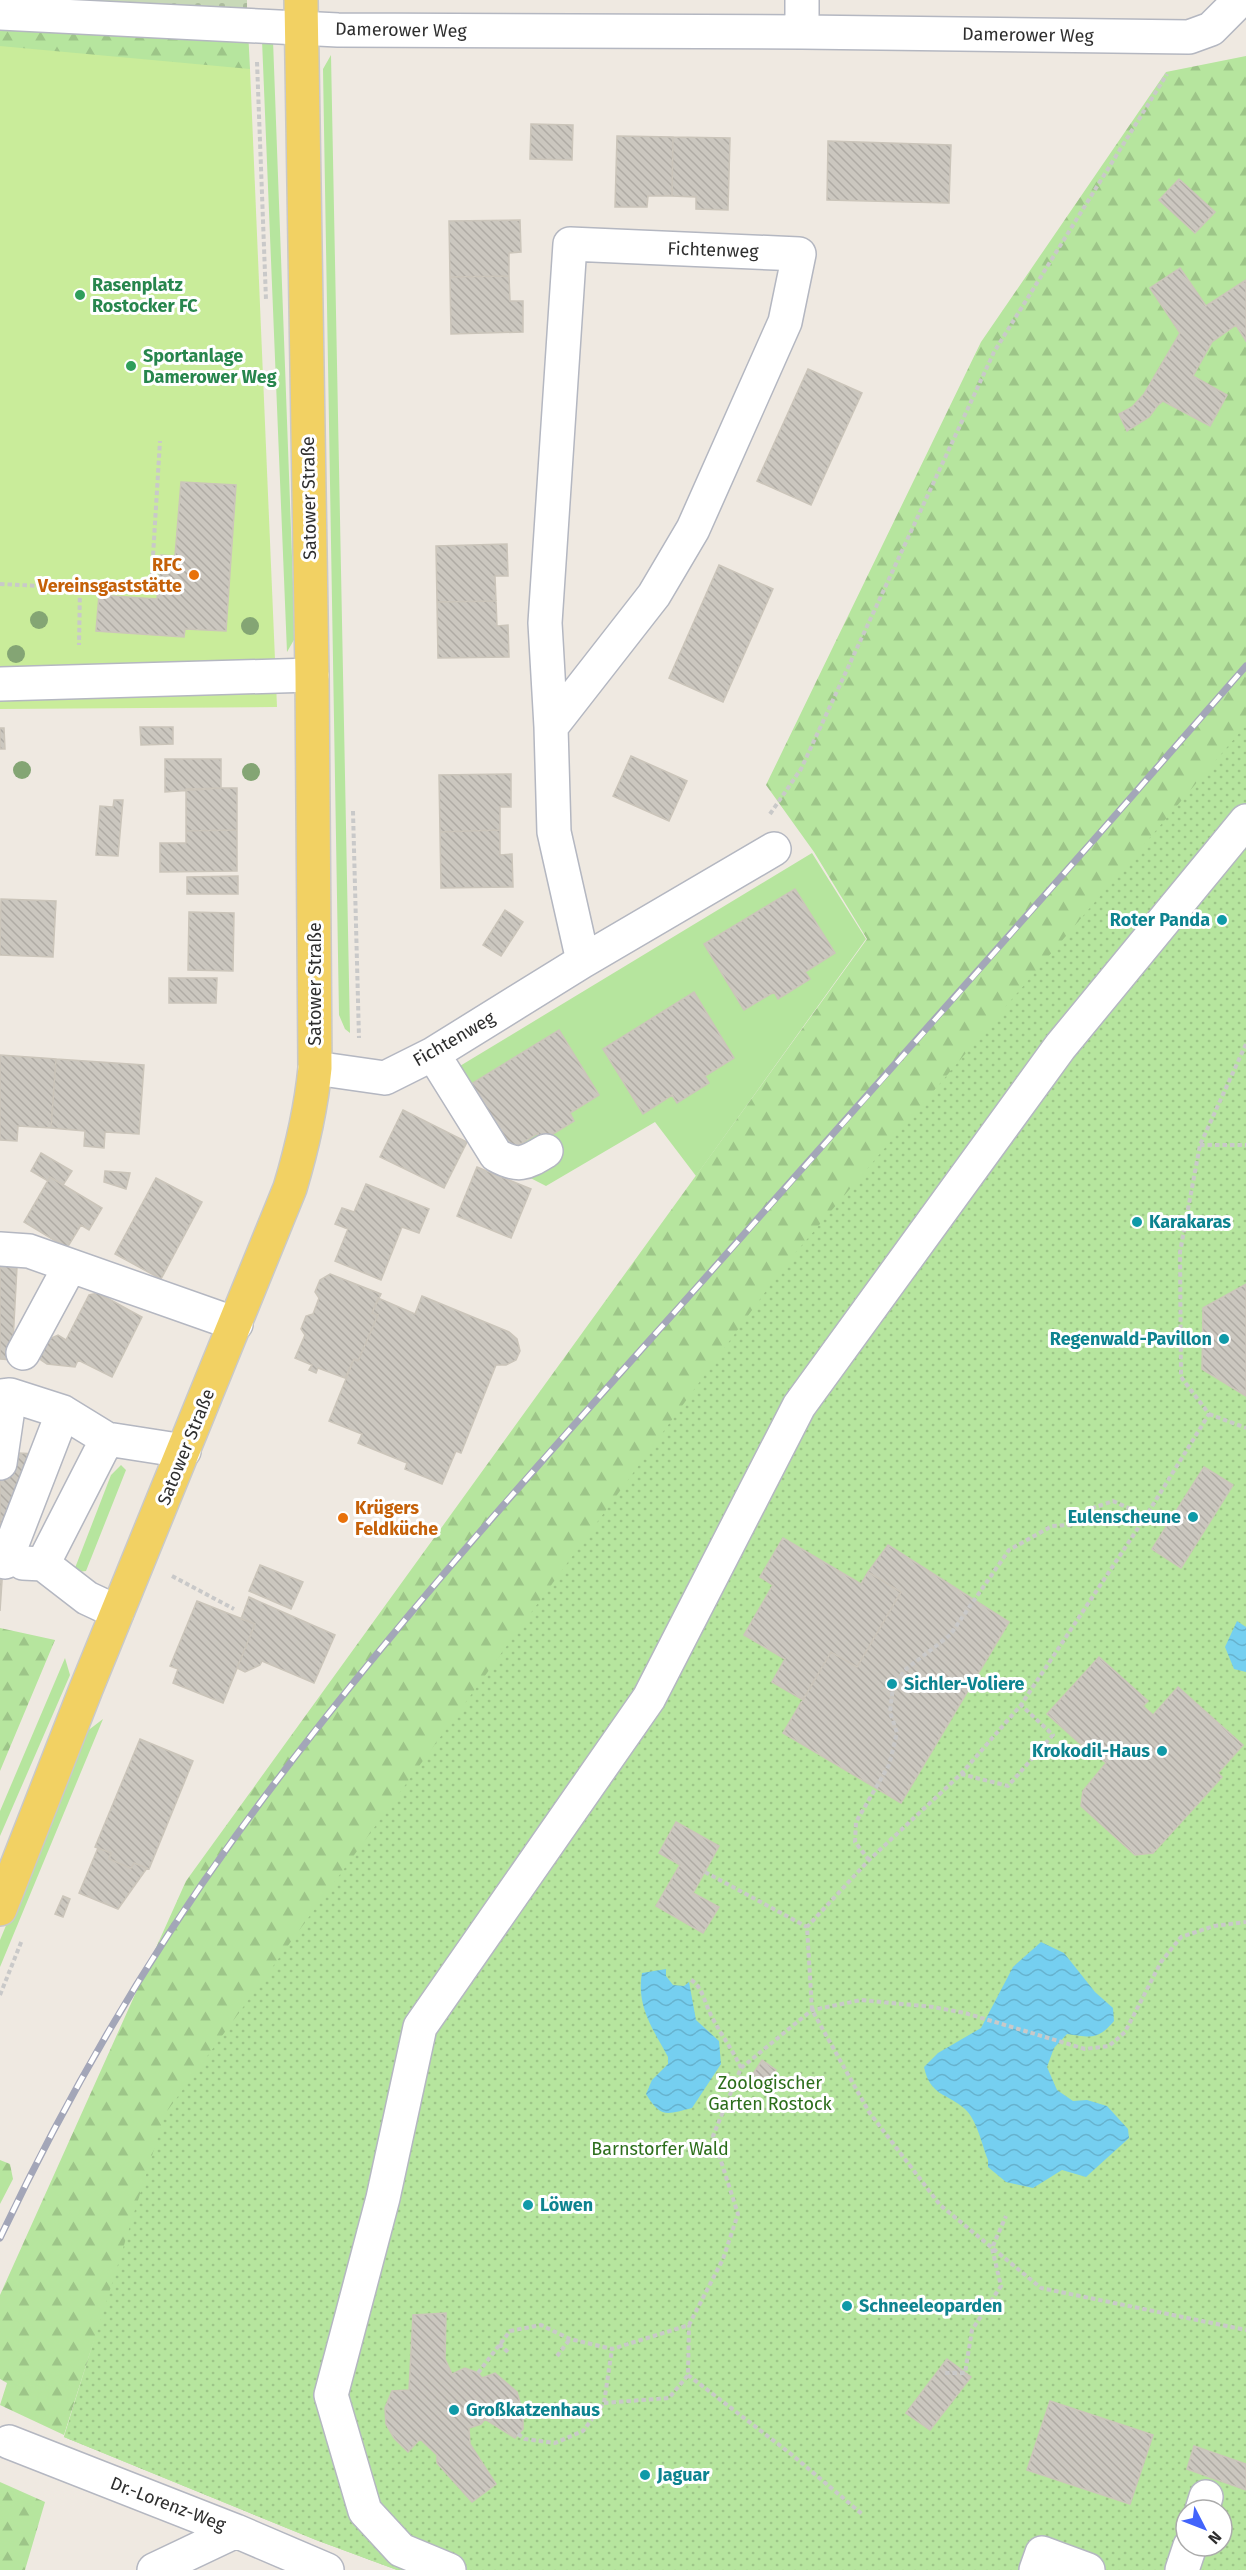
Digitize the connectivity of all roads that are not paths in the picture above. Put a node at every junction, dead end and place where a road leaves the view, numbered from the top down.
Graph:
1 (1240, 0) edge
2 (0, 13) edge
3 (301, 14) edge
4 (802, 16) edge
5 (312, 675) junction
6 (0, 684) edge
7 (551, 727) junction
8 (1246, 821) edge
9 (774, 849) dead end
10 (583, 961) junction
11 (433, 1054) junction
12 (315, 1068) junction
13 (546, 1151) dead end
14 (0, 1249) edge
15 (70, 1266) junction
16 (236, 1324) junction
17 (23, 1353) dead end
18 (5, 1396) edge
19 (63, 1412) junction
20 (107, 1439) junction
21 (184, 1451) junction
22 (0, 1463) edge
23 (3, 1562) edge
24 (43, 1564) junction
25 (117, 1612) junction
26 (0, 1909) edge
27 (9, 2442) dead end
28 (236, 2531) junction
29 (154, 2570) edge
30 (327, 2570) edge
31 (449, 2570) edge
32 (1036, 2570) edge
33 (1088, 2570) edge

1 - 4 street, Damerower Weg
2 - 3 street, Damerower Weg
3 - 4 street, Damerower Weg
3 - 5 main road, Satower Straße
5 - 6 street
5 - 12 main road, Satower Straße
7 - 7 street, Fichtenweg
7 - 10 street, Fichtenweg
8 - 31 street
9 - 10 street, Fichtenweg
10 - 11 street, Fichtenweg
11 - 12 street, Fichtenweg
11 - 13 street
12 - 16 main road, Satower Straße
14 - 15 street
15 - 16 street
15 - 17 street
16 - 21 main road, Satower Straße
18 - 19 street
18 - 22 street
19 - 20 street
19 - 23 street
20 - 21 street
20 - 24 street
21 - 25 main road, Satower Straße
23 - 24 street
24 - 25 street
25 - 26 main road, Satower Straße
27 - 28 street, Dr.-Lorenz-Weg
28 - 29 street
28 - 30 street, Dr.-Lorenz-Weg
32 - 33 street

